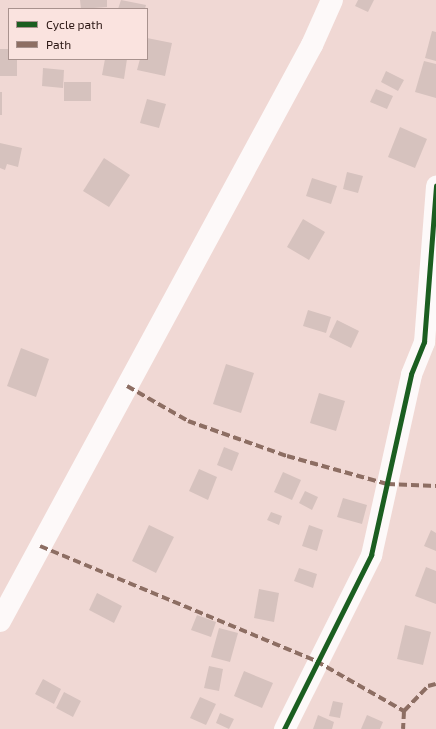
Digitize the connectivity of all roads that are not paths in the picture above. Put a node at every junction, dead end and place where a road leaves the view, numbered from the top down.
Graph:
1 (332, 0) edge
2 (436, 185) edge
3 (0, 622) edge
4 (284, 729) edge

1 - 3 main road
2 - 4 street

